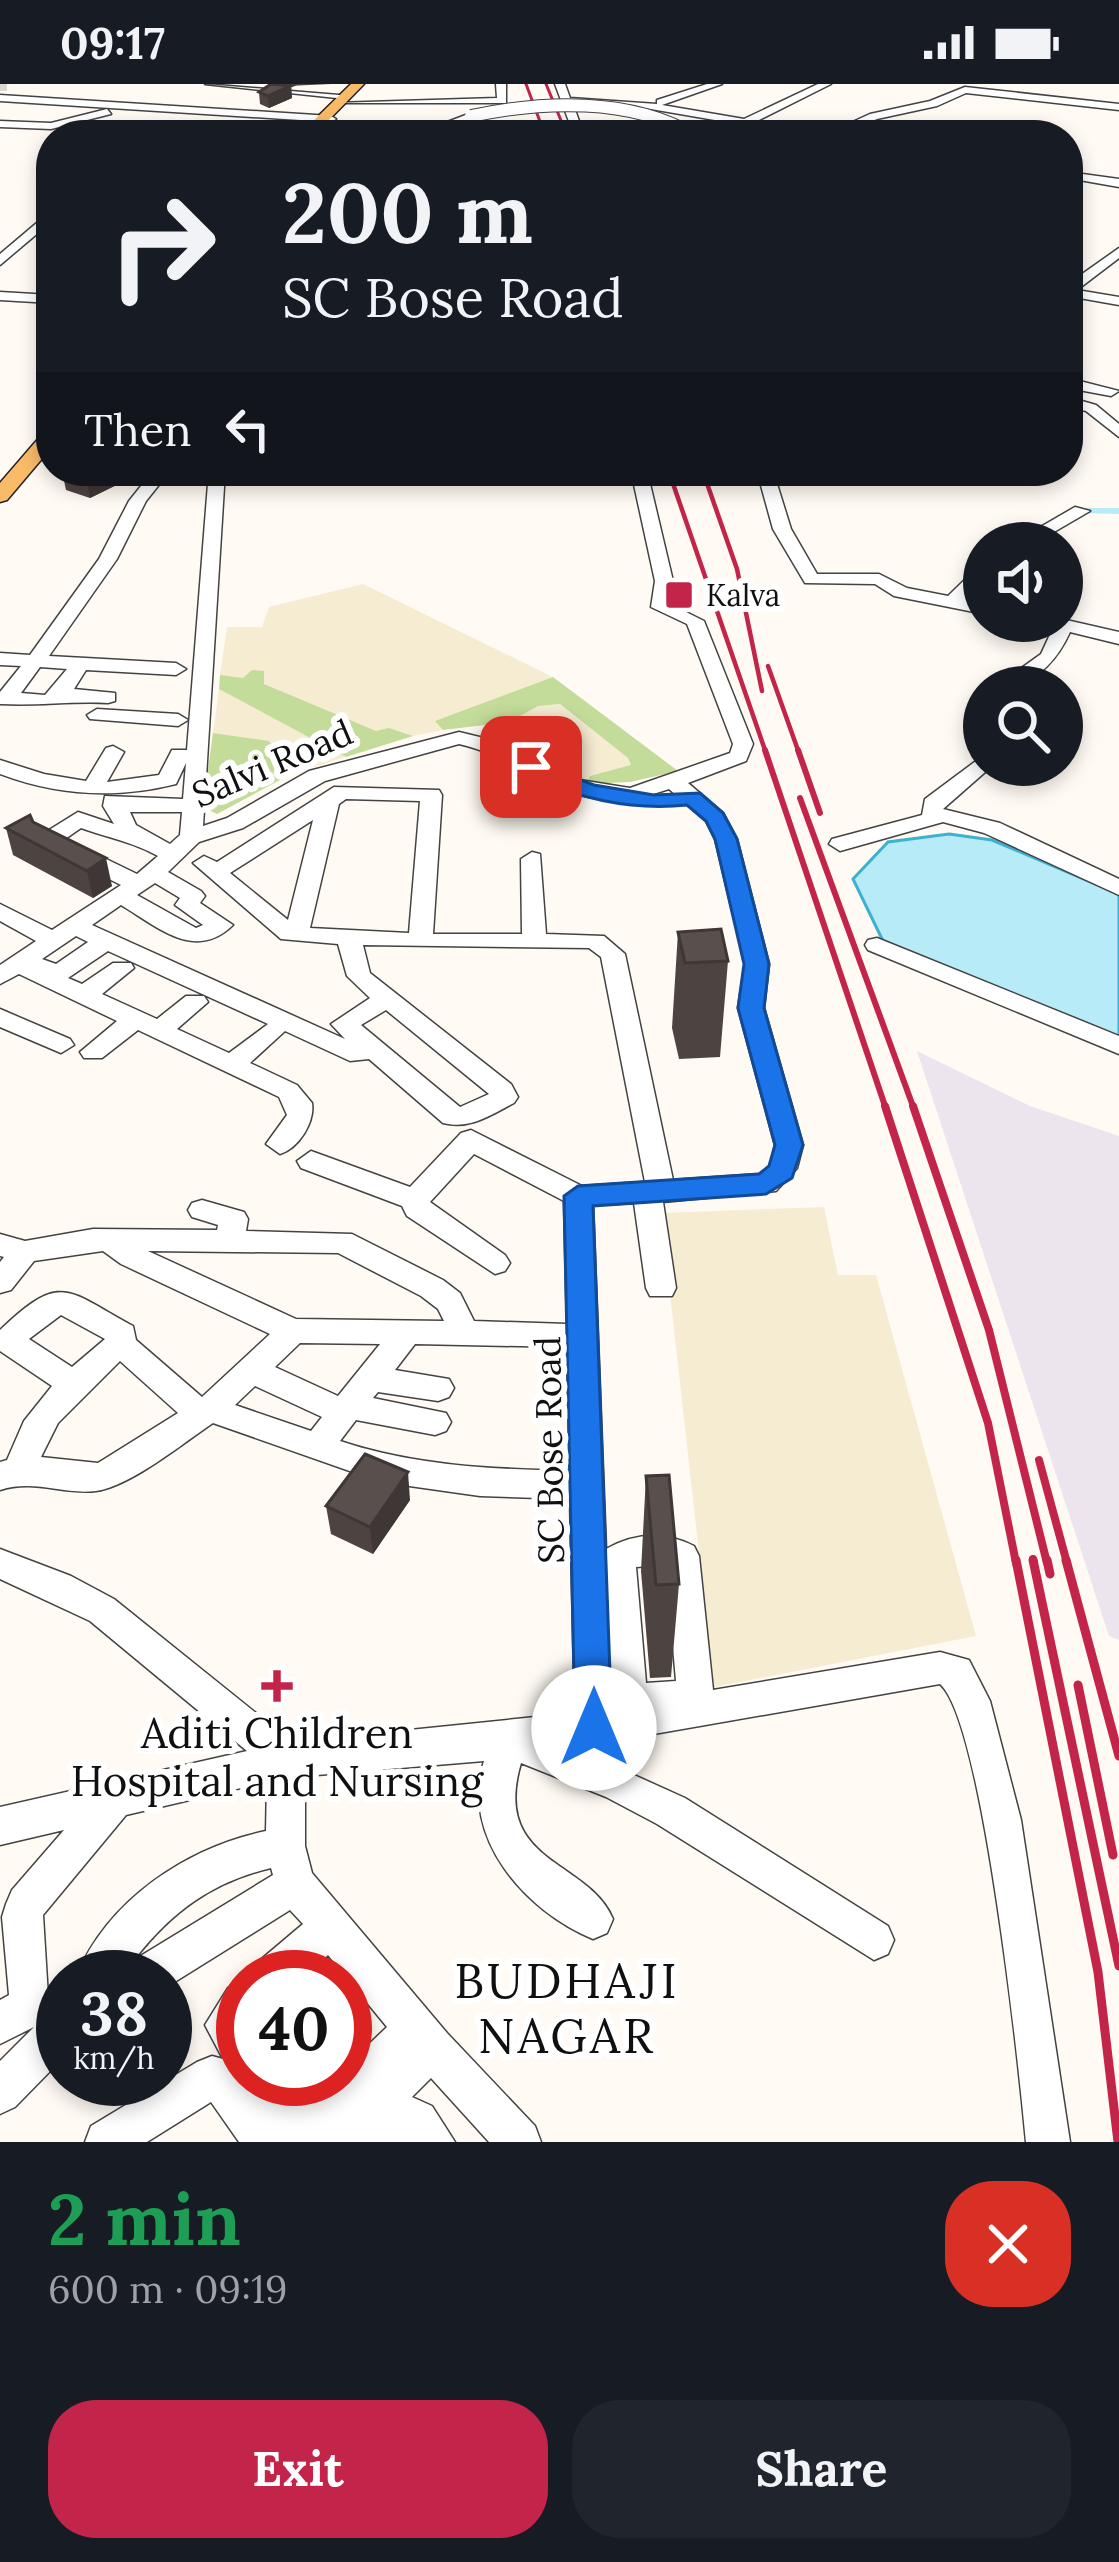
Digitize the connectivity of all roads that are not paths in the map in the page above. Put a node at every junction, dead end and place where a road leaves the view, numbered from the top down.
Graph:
1 (327, 84) edge
2 (358, 84) edge
3 (368, 84) edge
4 (501, 84) edge
5 (717, 84) edge
6 (826, 84) edge
7 (215, 85) edge
8 (294, 85) edge
9 (566, 85) edge
10 (968, 87) edge
11 (262, 88) edge
12 (6, 91) edge
13 (155, 94) dead end
14 (124, 100) junction
15 (345, 100) junction
16 (645, 105) junction
17 (205, 106) junction
18 (575, 107) junction
19 (1119, 107) edge
20 (179, 109) junction
21 (326, 119) joint
22 (99, 120) edge
23 (138, 120) edge
24 (460, 120) edge
25 (579, 120) edge
26 (653, 120) edge
27 (661, 120) edge
28 (734, 120) edge
29 (750, 120) edge
30 (864, 120) edge
31 (1, 123) edge
32 (36, 129) edge
33 (36, 134) edge
34 (0, 138) edge
35 (1083, 177) edge
36 (1119, 183) edge
37 (36, 216) edge
38 (36, 229) edge
39 (0, 247) edge
40 (1119, 252) edge
41 (0, 261) edge
42 (1083, 280) edge
43 (0, 293) edge
44 (1083, 294) edge
45 (36, 295) edge
46 (1119, 301) edge
47 (1083, 385) edge
48 (1111, 391) dead end
49 (1083, 406) edge
50 (1119, 432) edge
51 (36, 454) edge
52 (36, 473) edge
53 (148, 486) edge
54 (216, 486) edge
55 (643, 486) edge
56 (769, 486) edge
57 (0, 496) edge
58 (1081, 511) dead end
59 (0, 515) edge
60 (1061, 522) edge
61 (963, 590) edge
62 (952, 603) junction
63 (963, 605) edge
64 (1083, 630) edge
65 (1119, 638) edge
66 (1052, 642) edge
67 (0, 659) edge
68 (34, 662) junction
69 (80, 664) junction
70 (1036, 666) edge
71 (126, 667) junction
72 (176, 669) dead end
73 (63, 690) junction
74 (3, 698) edge
75 (99, 712) junction
76 (178, 720) dead end
77 (113, 752) dead end
78 (178, 754) dead end
79 (0, 766) edge
80 (963, 779) edge
81 (333, 789) junction
82 (683, 790) junction
83 (106, 798) junction
84 (192, 805) junction
85 (938, 817) junction
86 (122, 835) dead end
87 (840, 844) dead end
88 (532, 859) dead end
89 (96, 863) junction
90 (162, 866) junction
91 (215, 873) junction
92 (1119, 888) edge
93 (3, 916) edge
94 (63, 933) junction
95 (296, 935) junction
96 (349, 938) junction
97 (106, 940) junction
98 (420, 941) junction
99 (534, 941) junction
100 (877, 946) dead end
101 (14, 966) edge
102 (122, 968) dead end
103 (84, 995) junction
104 (388, 999) junction
105 (195, 1002) dead end
106 (0, 1017) edge
107 (147, 1024) junction
108 (272, 1031) dead end
109 (440, 1041) junction
110 (61, 1045) dead end
111 (1119, 1046) edge
112 (93, 1052) dead end
113 (359, 1054) dead end
114 (232, 1064) junction
115 (392, 1065) junction
116 (280, 1144) dead end
117 (310, 1161) dead end
118 (654, 1192) junction
119 (578, 1196) junction
120 (415, 1200) junction
121 (202, 1210) dead end
122 (229, 1239) junction
123 (110, 1240) junction
124 (12, 1249) edge
125 (495, 1263) dead end
126 (0, 1282) edge
127 (661, 1288) dead end
128 (293, 1331) junction
129 (406, 1333) junction
130 (465, 1334) junction
131 (585, 1336) junction
132 (127, 1349) dead end
133 (252, 1370) junction
134 (370, 1379) junction
135 (76, 1386) dead end
136 (438, 1388) dead end
137 (346, 1410) junction
138 (205, 1412) junction
139 (435, 1422) dead end
140 (316, 1448) junction
141 (11, 1472) edge
142 (589, 1486) junction
143 (0, 1564) edge
144 (605, 1712) junction
145 (509, 1742) junction
146 (286, 1760) junction
147 (118, 1796) junction
148 (0, 1826) edge
149 (290, 1865) junction
150 (593, 1919) dead end
151 (331, 1926) junction
152 (874, 1940) dead end
153 (116, 1950) edge
154 (179, 1950) edge
155 (304, 1950) edge
156 (35, 2026) edge
157 (424, 2038) junction
158 (0, 2092) edge
159 (281, 2106) edge
160 (372, 2128) edge
161 (304, 2140) edge
162 (106, 2142) edge
163 (434, 2142) edge
164 (519, 2142) edge
165 (1048, 2142) edge

1 - 8 street
2 - 15 main road
3 - 15 main road
4 - 15 street
5 - 16 street
6 - 29 street
7 - 11 street
7 - 17 street
9 - 18 street
10 - 19 street
10 - 30 street
11 - 15 street
12 - 14 street
13 - 14 street
14 - 20 street
14 - 22 street
15 - 21 main road
16 - 18 street
16 - 28 street
17 - 20 street
17 - 21 street
18 - 25 street
18 - 26 street
20 - 23 street
24 - 27 street, bridge
31 - 32 street
33 - 34 street
35 - 36 street
37 - 39 street
38 - 41 street
40 - 42 street
43 - 45 street
44 - 46 street
47 - 48 street
49 - 50 street
51 - 57 main road
52 - 59 main road
53 - 68 street
54 - 84 street
55 - 82 street
56 - 62 street
58 - 60 street
61 - 62 street
62 - 63 street
64 - 65 street
66 - 70 street
67 - 68 street
68 - 69 street
68 - 74 street
69 - 71 street
69 - 73 street
71 - 72 street
71 - 75 street
73 - 74 street
73 - 75 street
75 - 76 street
77 - 83 street
78 - 83 street
79 - 83 street
80 - 85 street
81 - 82 street, Salvi Road
81 - 90 street, Salvi Road
81 - 91 street
81 - 95 street
81 - 98 street
82 - 118 street
83 - 84 street
83 - 90 street
84 - 90 street
85 - 87 street
85 - 92 street
86 - 89 street
88 - 99 street
89 - 90 street
89 - 90 street
90 - 91 street
90 - 94 street, Salvi Road
91 - 95 street
93 - 94 street
94 - 97 street
94 - 101 street, Salvi Road
95 - 96 street
96 - 98 street
96 - 104 street
97 - 101 street
97 - 113 street
98 - 99 street
99 - 118 street
100 - 111 street
101 - 103 street
102 - 103 street
103 - 107 street
104 - 109 street
104 - 115 street
105 - 107 street
106 - 110 street
107 - 112 street
107 - 114 street
108 - 114 street
109 - 115 street
109 - 115 street
114 - 116 street
117 - 120 street
118 - 119 street
118 - 127 street
119 - 120 street
119 - 131 street, SC Bose Road
120 - 125 street
121 - 122 street
122 - 123 street
122 - 130 street
123 - 124 street
123 - 128 street
124 - 126 street
128 - 129 street
128 - 133 street
129 - 130 street
129 - 134 street
130 - 131 street
131 - 142 street, SC Bose Road
132 - 138 street
133 - 137 street
133 - 138 street
134 - 136 street
134 - 137 street
135 - 141 street
137 - 139 street
137 - 140 street
138 - 140 street
138 - 141 street
140 - 142 street
142 - 144 street, SC Bose Road
143 - 146 street
144 - 145 street
144 - 165 street
145 - 146 street
145 - 150 street
145 - 152 street
146 - 147 street
146 - 149 street
147 - 148 street
147 - 156 street
149 - 151 street
149 - 153 street
149 - 154 street
151 - 155 street
151 - 157 street
156 - 158 street
157 - 160 street
157 - 161 street
157 - 164 street
159 - 161 street
160 - 161 street
160 - 163 street
161 - 162 street

